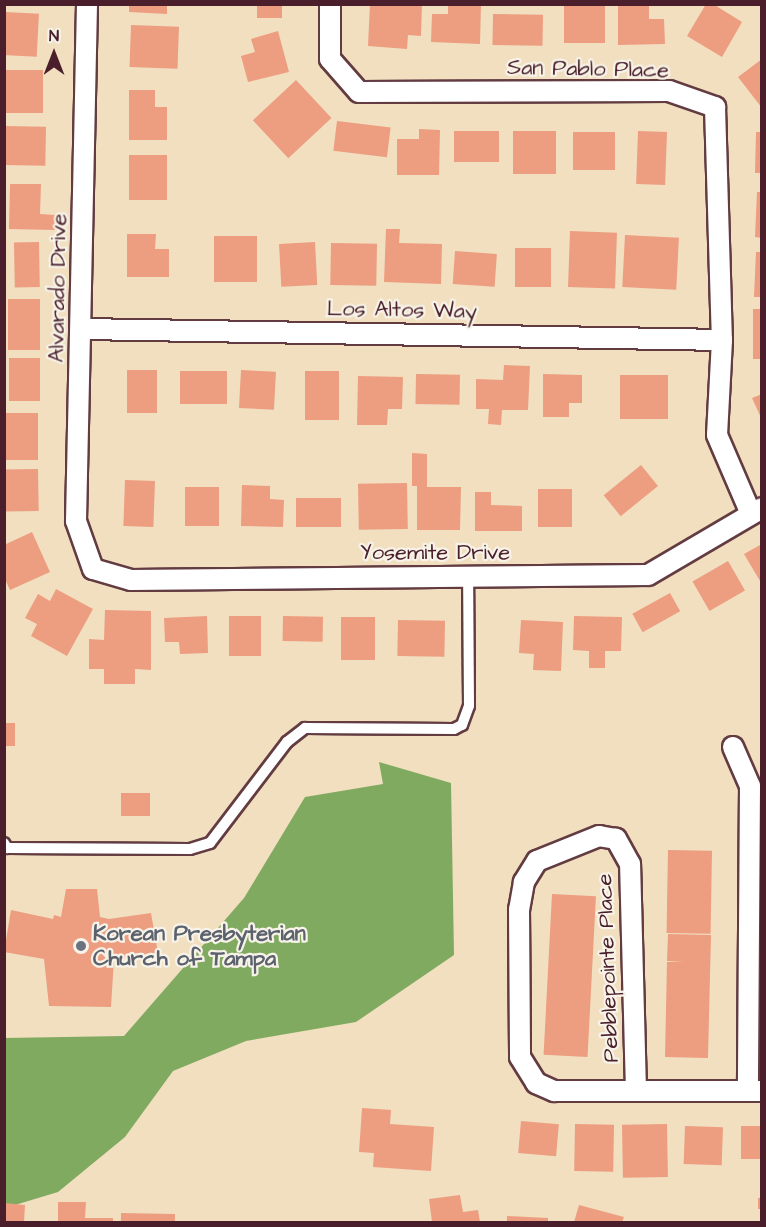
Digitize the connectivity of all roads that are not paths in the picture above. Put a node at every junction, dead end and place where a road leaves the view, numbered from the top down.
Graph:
1 (87, 4) edge
2 (330, 4) edge
3 (82, 329) junction
4 (722, 339) junction
5 (756, 511) edge
6 (93, 569) joint
7 (468, 577) junction
8 (733, 747) dead end
9 (4, 843) edge
10 (636, 1091) junction
11 (755, 1091) edge

1 - 3 street, Alvarado Drive
2 - 4 street, San Pablo Place
3 - 4 street, Los Altos Way
3 - 6 street, Alvarado Drive
4 - 5 street, San Pablo Place
5 - 7 street, Yosemite Drive
6 - 7 street, Yosemite Drive
7 - 9 lane
8 - 11 street
10 - 10 street, Pebblepointe Place
10 - 11 street

